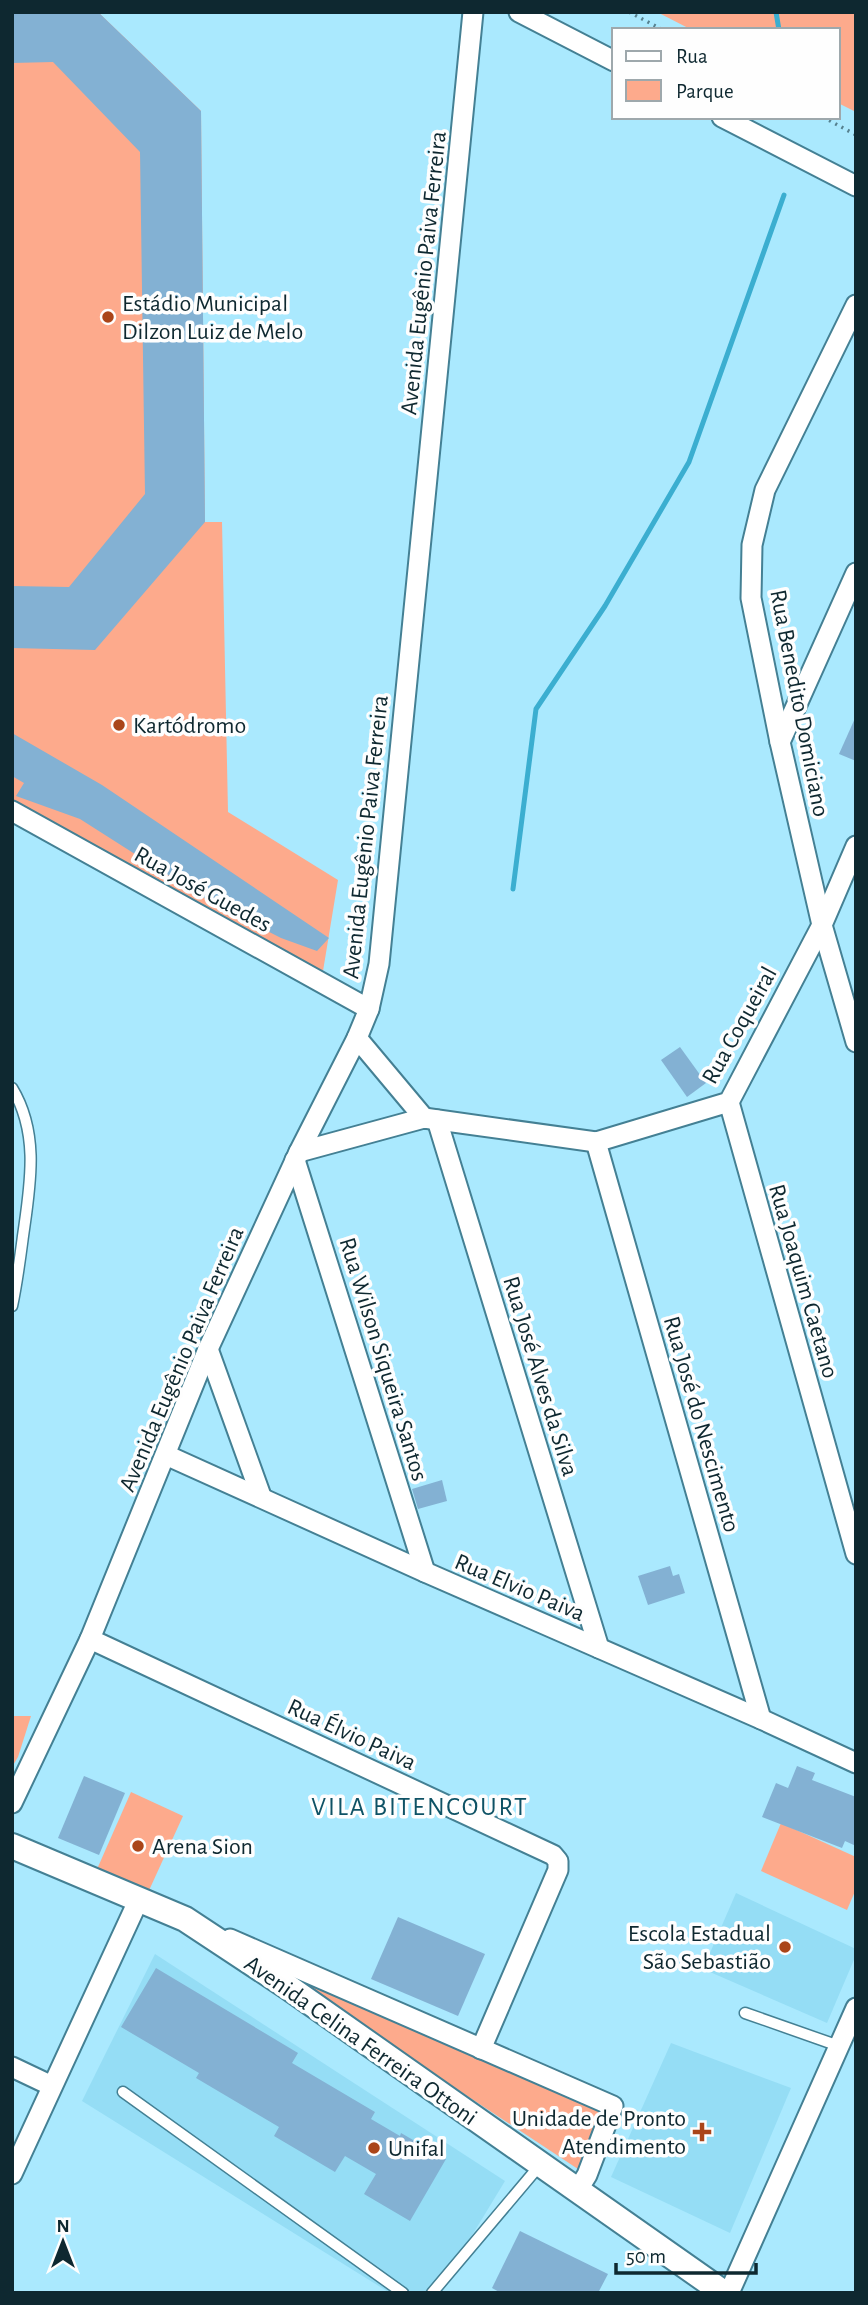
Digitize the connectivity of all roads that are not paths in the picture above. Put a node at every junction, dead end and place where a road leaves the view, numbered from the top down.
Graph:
1 (473, 12) edge
2 (519, 12) edge
3 (612, 60) edge
4 (726, 119) edge
5 (856, 186) edge
6 (856, 305) edge
7 (856, 573) edge
8 (780, 742) junction
9 (12, 811) edge
10 (856, 846) edge
11 (822, 925) junction
12 (369, 1009) junction
13 (358, 1038) junction
14 (856, 1042) edge
15 (12, 1088) edge
16 (729, 1102) junction
17 (430, 1119) junction
18 (596, 1142) junction
19 (297, 1156) junction
20 (12, 1306) edge
21 (208, 1349) junction
22 (166, 1455) junction
23 (261, 1496) junction
24 (856, 1553) edge
25 (425, 1572) junction
26 (90, 1639) junction
27 (599, 1648) junction
28 (761, 1718) junction
29 (856, 1763) edge
30 (12, 1803) edge
31 (12, 1846) edge
32 (139, 1899) junction
33 (185, 1919) junction
34 (856, 2008) edge
35 (745, 2014) dead end
36 (839, 2046) junction
37 (481, 2049) junction
38 (12, 2067) edge
39 (52, 2086) junction
40 (123, 2092) dead end
41 (540, 2165) junction
42 (12, 2174) edge
43 (577, 2191) junction
44 (403, 2293) edge
45 (432, 2293) edge
46 (727, 2293) edge

1 - 12 street, Avenida Eugênio Paiva Ferreira
2 - 3 street
4 - 5 street
6 - 8 street, Rua Benedito Domiciano
7 - 8 street
8 - 11 street, Rua Benedito Domiciano
9 - 12 street, Rua José Guedes
10 - 11 street, Rua Coqueiral
11 - 14 street, Rua Benedito Domiciano
11 - 16 street, Rua Coqueiral
12 - 13 street, Avenida Eugênio Paiva Ferreira
13 - 17 street
13 - 19 street, Avenida Eugênio Paiva Ferreira
15 - 20 lane
16 - 18 street, Rua Coqueiral
16 - 24 street, Rua Joaquim Caetano
17 - 18 street, Rua Coqueiral
17 - 19 street, Rua Coqueiral
17 - 27 street, Rua José Alves da Silva
18 - 28 street, Rua José do Nescimento
19 - 21 street, Avenida Eugênio Paiva Ferreira
19 - 25 street, Rua Wilson Siqueira Santos
21 - 22 street, Avenida Eugênio Paiva Ferreira
21 - 23 street
22 - 23 street, Rua Elvio Paiva
22 - 26 street, Avenida Eugênio Paiva Ferreira
23 - 25 street, Rua Elvio Paiva
25 - 27 street, Rua Elvio Paiva
26 - 30 street, Avenida Eugênio Paiva Ferreira
26 - 37 street, Rua Élvio Paiva
27 - 28 street, Rua Elvio Paiva
28 - 29 street, Rua Elvio Paiva
31 - 32 street, Avenida Celina Ferreira Ottoni
32 - 33 street, Avenida Celina Ferreira Ottoni
32 - 39 street
33 - 37 street
33 - 41 street, Avenida Celina Ferreira Ottoni
34 - 36 street
35 - 36 lane
36 - 46 street
37 - 43 street
38 - 39 street
39 - 42 street
40 - 44 lane
41 - 43 street, Avenida Celina Ferreira Ottoni
41 - 45 lane
43 - 46 street, Avenida Celina Ferreira Ottoni

